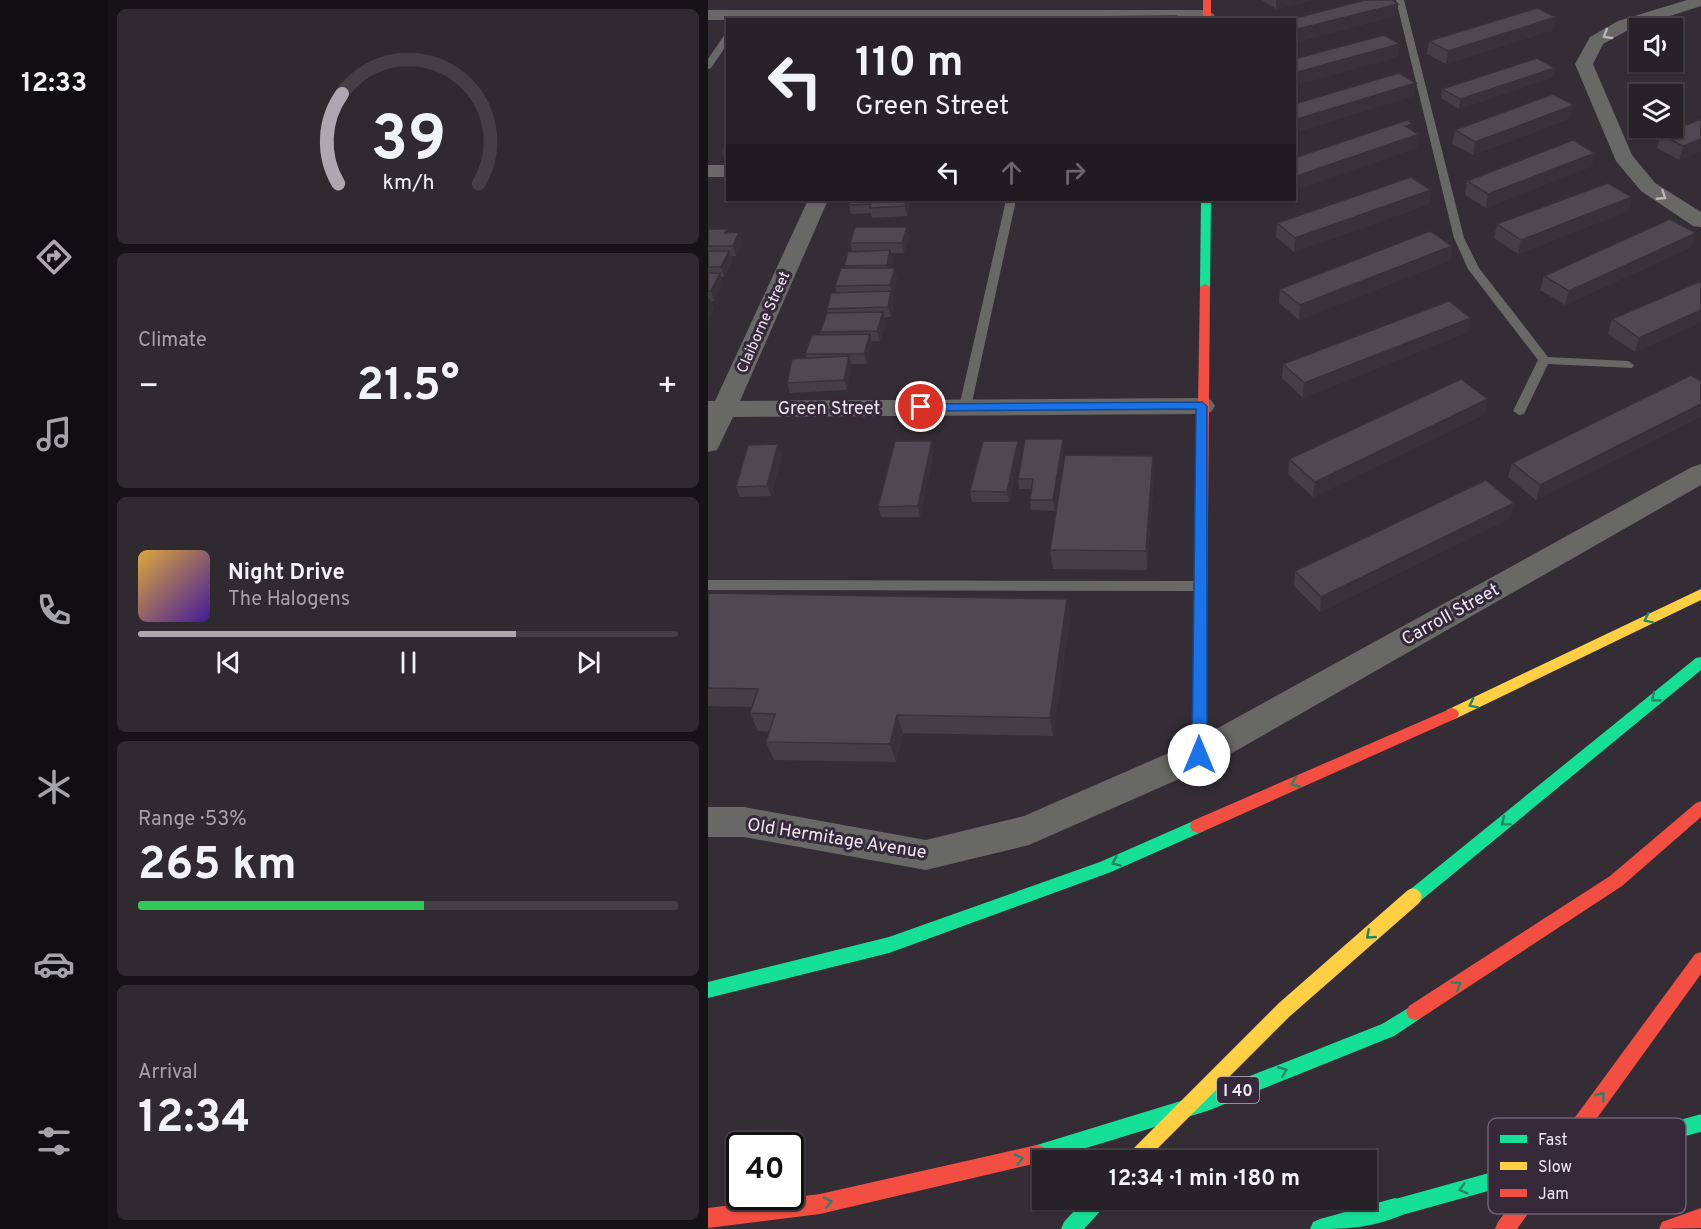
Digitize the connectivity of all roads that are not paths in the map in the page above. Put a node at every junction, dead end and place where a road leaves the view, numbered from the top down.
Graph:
1 (1400, 0) edge
2 (1701, 1) edge
3 (1207, 11) edge
4 (902, 12) edge
5 (708, 15) edge
6 (739, 17) edge
7 (1056, 17) edge
8 (726, 40) edge
9 (712, 64) edge
10 (708, 171) edge
11 (726, 171) edge
12 (818, 201) edge
13 (1011, 201) edge
14 (1206, 201) edge
15 (1701, 221) edge
16 (1544, 360) junction
17 (1628, 365) dead end
18 (1202, 406) junction
19 (965, 407) junction
20 (716, 409) edge
21 (1519, 411) dead end
22 (708, 444) edge
23 (1701, 473) edge
24 (708, 585) edge
25 (1200, 586) junction
26 (1701, 594) edge
27 (1701, 662) edge
28 (1199, 755) junction
29 (1701, 808) edge
30 (708, 822) edge
31 (1701, 960) edge
32 (708, 990) edge
33 (1586, 1118) edge
34 (1701, 1123) edge
35 (1686, 1127) edge
36 (1145, 1150) edge
37 (1488, 1182) edge
38 (1088, 1210) edge
39 (1516, 1214) edge
40 (708, 1218) edge
41 (1701, 1218) edge
42 (1071, 1229) edge
43 (1320, 1229) edge
44 (1505, 1229) edge
45 (1668, 1229) edge

1 - 16 lane
2 -> 15 street
3 - 7 street
4 - 6 street
4 - 7 street
5 - 6 street
8 - 9 lane
10 - 11 street
12 - 20 street, Claiborne Street
13 - 19 lane
14 - 18 main road
16 - 17 lane
16 - 21 lane
18 - 19 street, Green Street
18 - 25 main road
19 - 20 street, Green Street
20 - 22 street, Claiborne Street
23 - 28 street, Carroll Street
24 - 25 lane
25 - 28 main road
26 -> 32 main road
27 -> 36 main road, bridge
28 - 30 street, Old Hermitage Avenue
40 -> 29 main road, I 40
33 -> 31 main road
34 -> 35 main road, bridge
37 -> 43 main road, bridge
38 - 42 main road
44 -> 39 main road
41 - 45 main road

